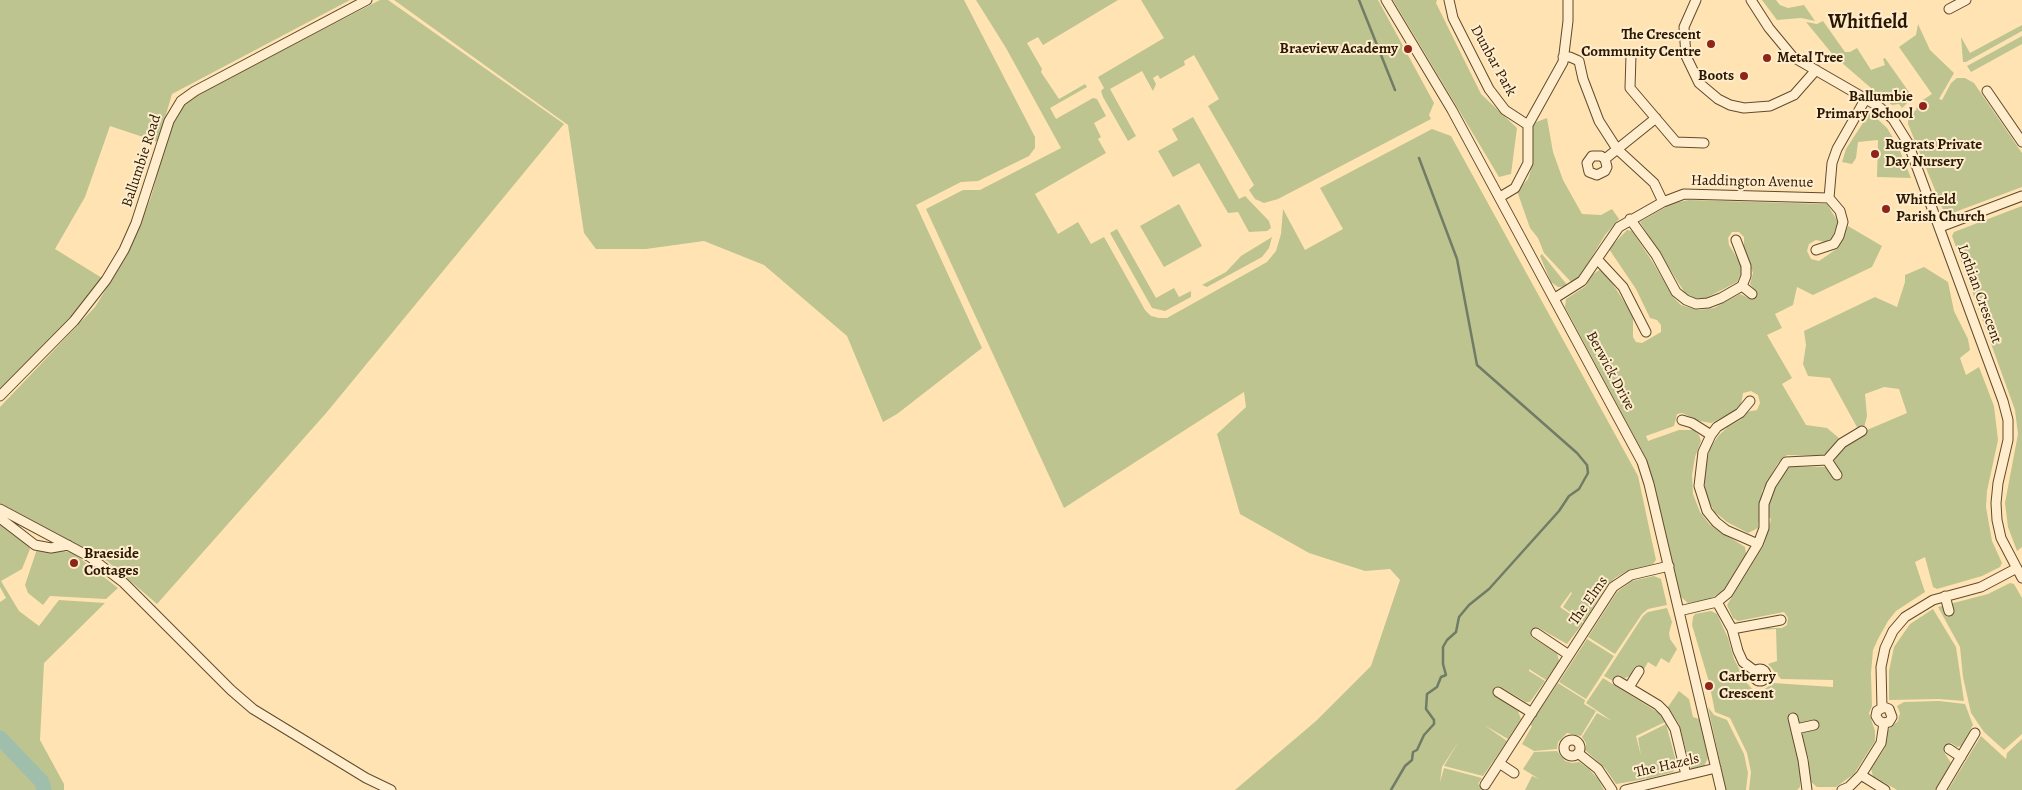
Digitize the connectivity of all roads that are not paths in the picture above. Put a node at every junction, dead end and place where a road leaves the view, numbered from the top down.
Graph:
1 (367, 0) edge
2 (1386, 0) edge
3 (1449, 0) edge
4 (1568, 0) edge
5 (1696, 0) edge
6 (1751, 0) edge
7 (1966, 0) edge
8 (1950, 9) dead end
9 (1631, 56) dead end
10 (1563, 57) junction
11 (1816, 70) junction
12 (1987, 91) dead end
13 (1866, 98) junction
14 (1656, 118) junction
15 (1528, 125) junction
16 (2022, 142) edge
17 (1704, 143) dead end
18 (1617, 149) junction
19 (1605, 159) dead end
20 (2022, 196) edge
21 (1500, 197) junction
22 (1829, 198) junction
23 (1663, 202) junction
24 (1630, 220) junction
25 (1940, 227) junction
26 (1736, 240) dead end
27 (1816, 250) dead end
28 (1597, 259) junction
29 (1742, 286) junction
30 (1752, 294) dead end
31 (1555, 298) junction
32 (1646, 332) dead end
33 (0, 396) edge
34 (1750, 401) dead end
35 (1682, 420) dead end
36 (1862, 431) dead end
37 (1710, 435) junction
38 (1827, 460) junction
39 (1837, 475) dead end
40 (0, 509) edge
41 (0, 518) edge
42 (1758, 544) junction
43 (68, 545) junction
44 (1669, 566) junction
45 (2017, 568) junction
46 (2022, 578) edge
47 (1945, 596) junction
48 (1717, 602) junction
49 (1679, 611) junction
50 (1949, 611) dead end
51 (1781, 620) dead end
52 (1732, 629) junction
53 (1536, 633) dead end
54 (1569, 655) junction
55 (1639, 671) dead end
56 (1755, 672) dead end
57 (1618, 681) dead end
58 (1629, 688) junction
59 (1498, 692) dead end
60 (1532, 713) junction
61 (1793, 718) dead end
62 (1814, 725) dead end
63 (1796, 729) junction
64 (1975, 733) dead end
65 (1949, 749) dead end
66 (1578, 752) dead end
67 (1961, 757) junction
68 (1499, 763) junction
69 (1716, 768) junction
70 (1514, 772) dead end
71 (1861, 775) junction
72 (1686, 776) junction
73 (1485, 785) dead end
74 (1654, 787) edge
75 (391, 790) edge
76 (1612, 790) edge
77 (1625, 790) edge
78 (1721, 790) edge
79 (1807, 790) edge
80 (1842, 790) edge
81 (1884, 790) edge
82 (1942, 790) edge

1 - 33 street, Ballumbie Road
2 - 21 street, Berwick Drive
3 - 15 street, Dunbar Park
4 - 10 street, Dunbar Park
5 - 11 street
6 - 11 street, Lothian Crescent
7 - 8 street
9 - 14 street
10 - 15 street, Dunbar Park
10 - 18 street
11 - 13 street, Lothian Crescent
12 - 16 street
13 - 22 street
13 - 25 street, Lothian Crescent
14 - 17 street
14 - 18 street
15 - 21 street, Dunbar Park
18 - 19 street
18 - 23 street
20 - 25 street
21 - 31 street, Berwick Drive
22 - 23 street, Haddington Avenue
22 - 27 street, Haddington Avenue
23 - 24 street, Haddington Avenue
24 - 28 street, Haddington Avenue
24 - 29 street
25 - 45 street, Lothian Crescent
26 - 29 street
28 - 31 street, Haddington Avenue
28 - 32 street
29 - 30 street
31 - 44 street, Berwick Drive
34 - 37 street
35 - 37 street
36 - 38 street
37 - 42 street
38 - 39 street
38 - 42 street
40 - 43 street
41 - 43 street
42 - 48 street
43 - 75 street
44 - 49 street, Berwick Drive
44 - 54 street, The Elms
45 - 46 street, Lothian Crescent
45 - 47 street
47 - 50 street
47 - 71 street
48 - 49 street
48 - 52 street
49 - 69 street, Berwick Drive
51 - 52 street
52 - 56 street
53 - 54 street
54 - 60 street, The Elms
55 - 58 street
57 - 58 street
58 - 72 street
59 - 60 street
60 - 68 street, The Elms
61 - 63 street
62 - 63 street
63 - 79 street
64 - 67 street
65 - 67 street
66 - 76 street
67 - 82 street
68 - 70 street
68 - 73 street, The Elms
69 - 72 street, The Hazels
69 - 78 street, Berwick Drive
71 - 80 street
71 - 81 street
72 - 74 street, The Hazels
74 - 77 street, The Hazels

